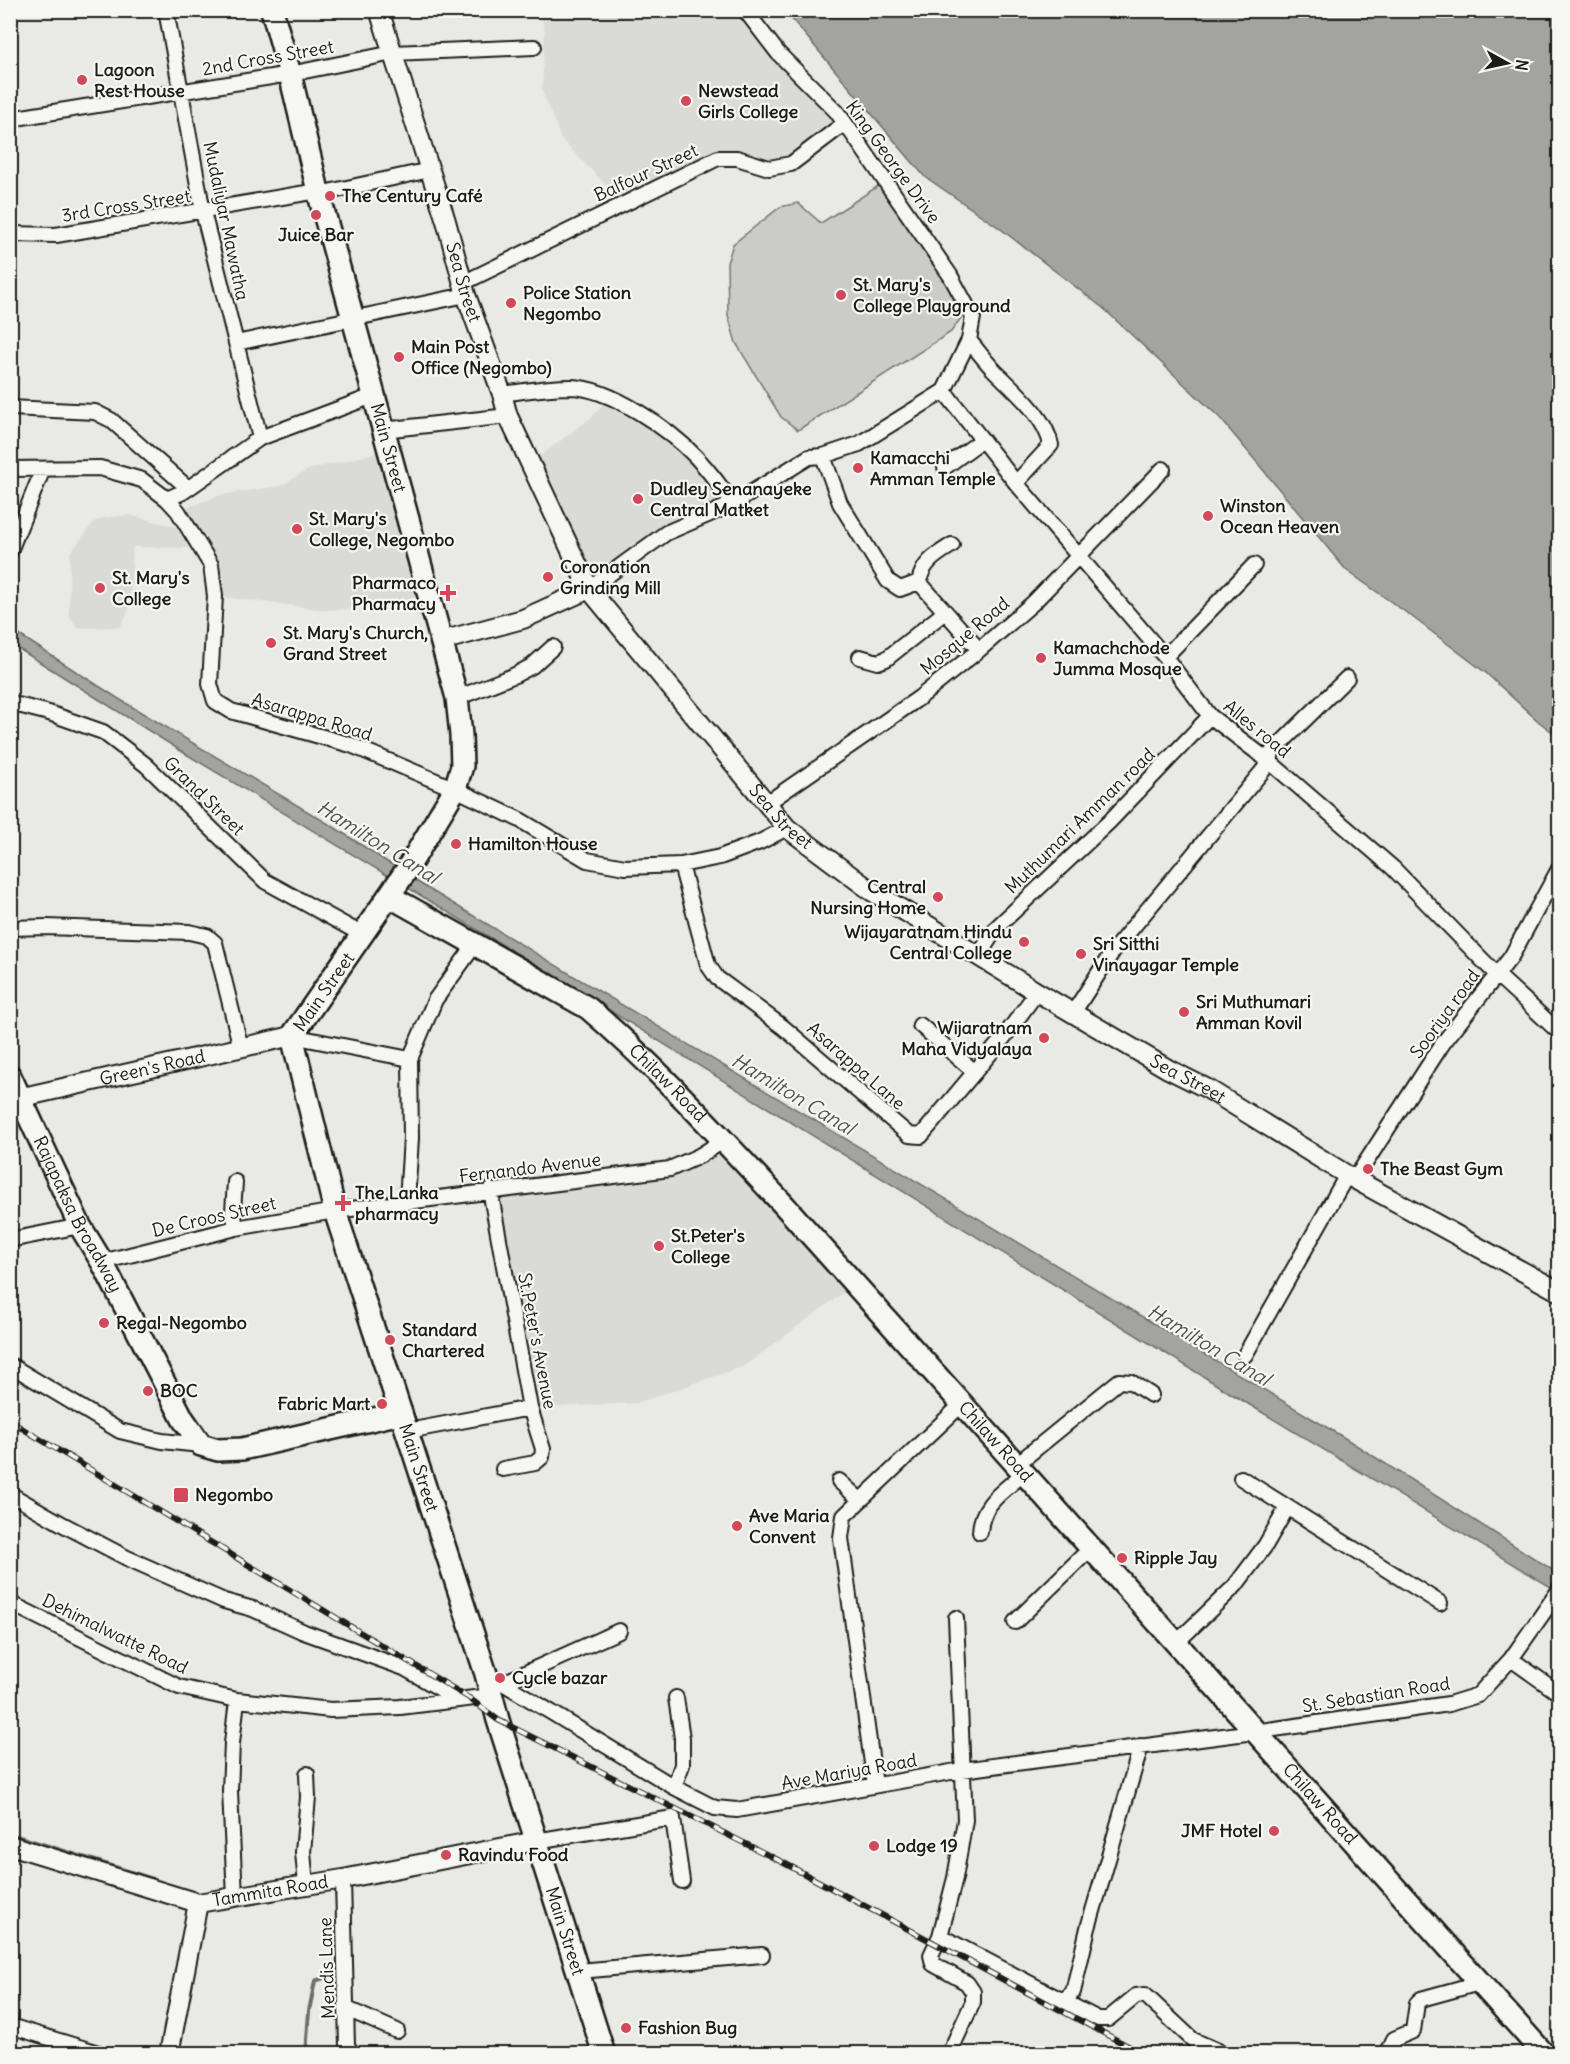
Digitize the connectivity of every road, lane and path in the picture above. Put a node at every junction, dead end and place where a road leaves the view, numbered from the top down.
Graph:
1 (166, 10) edge
2 (272, 10) edge
3 (379, 10) edge
4 (745, 10) edge
5 (534, 47) dead end
6 (393, 53) junction
7 (290, 74) junction
8 (182, 92) junction
9 (10, 119) edge
10 (845, 123) junction
11 (430, 170) junction
12 (318, 192) junction
13 (203, 212) junction
14 (10, 234) edge
15 (464, 289) junction
16 (353, 319) junction
17 (969, 340) junction
18 (236, 343) junction
19 (944, 392) junction
20 (502, 394) junction
21 (373, 396) junction
22 (10, 408) edge
23 (508, 416) junction
24 (383, 430) junction
25 (260, 438) junction
26 (982, 440) junction
27 (823, 456) junction
28 (945, 468) dead end
29 (10, 469) edge
30 (43, 469) junction
31 (1162, 469) dead end
32 (1016, 483) junction
33 (188, 488) junction
34 (167, 499) junction
35 (733, 504) junction
36 (952, 545) dead end
37 (10, 551) edge
38 (1078, 555) junction
39 (1254, 565) dead end
40 (919, 582) junction
41 (589, 589) junction
42 (945, 612) junction
43 (441, 641) junction
44 (553, 647) dead end
45 (979, 650) junction
46 (860, 657) dead end
47 (1166, 657) junction
48 (1347, 678) dead end
49 (457, 698) junction
50 (10, 702) edge
51 (1210, 716) junction
52 (1270, 762) junction
53 (455, 789) junction
54 (767, 803) junction
55 (787, 828) junction
56 (681, 865) junction
57 (1560, 867) edge
58 (389, 896) junction
59 (10, 928) edge
60 (363, 935) junction
61 (476, 943) junction
62 (979, 955) junction
63 (1496, 974) junction
64 (1037, 992) junction
65 (1073, 1013) junction
66 (920, 1025) dead end
67 (1560, 1033) edge
68 (292, 1036) junction
69 (241, 1048) junction
70 (410, 1059) junction
71 (975, 1072) junction
72 (10, 1076) edge
73 (15, 1099) edge
74 (723, 1140) junction
75 (1351, 1177) junction
76 (235, 1182) dead end
77 (490, 1190) junction
78 (407, 1201) junction
79 (335, 1211) junction
80 (80, 1226) junction
81 (236, 1228) junction
82 (10, 1240) edge
83 (102, 1262) junction
84 (1560, 1292) edge
85 (1245, 1355) dead end
86 (10, 1365) edge
87 (1151, 1395) dead end
88 (962, 1404) junction
89 (530, 1408) junction
90 (404, 1422) junction
91 (201, 1445) junction
92 (503, 1469) dead end
93 (1021, 1469) junction
94 (1241, 1478) dead end
95 (838, 1481) dead end
96 (10, 1494) edge
97 (860, 1500) junction
98 (1287, 1508) junction
99 (980, 1532) dead end
100 (1092, 1547) junction
101 (1560, 1589) edge
102 (10, 1603) edge
103 (1440, 1603) dead end
104 (956, 1618) dead end
105 (1015, 1622) dead end
106 (619, 1631) dead end
107 (1175, 1644) junction
108 (1511, 1659) junction
109 (493, 1684) junction
110 (1560, 1694) edge
111 (676, 1698) dead end
112 (458, 1699) junction
113 (237, 1700) junction
114 (1254, 1732) junction
115 (1141, 1746) junction
116 (962, 1770) junction
117 (307, 1774) dead end
118 (874, 1785) junction
119 (674, 1787) junction
120 (536, 1841) junction
121 (10, 1845) edge
122 (343, 1879) junction
123 (682, 1881) dead end
124 (306, 1885) junction
125 (235, 1897) junction
126 (198, 1903) junction
127 (940, 1936) junction
128 (762, 1954) dead end
129 (579, 1971) junction
130 (1479, 1983) junction
131 (1063, 2001) junction
132 (347, 2009) junction
133 (10, 2026) edge
134 (397, 2031) dead end
135 (950, 2053) edge
136 (102, 2054) edge
137 (169, 2054) edge
138 (353, 2054) edge
139 (604, 2054) edge
140 (1225, 2054) edge
141 (1387, 2054) edge
142 (1544, 2054) edge

1 - 8 street, Mudaliyar Mawatha
2 - 7 main road, Main Street
3 - 6 street, Sea Street
4 - 10 street, King George Drive
5 - 6 street, 2nd Cross Street
6 - 7 street, 2nd Cross Street
6 - 11 street, Sea Street
7 - 8 street, 2nd Cross Street
7 - 12 main road, Main Street
8 - 9 street, 2nd Cross Street
8 - 13 street, Mudaliyar Mawatha
10 - 15 street, Balfour Street
10 - 17 street, King George Drive
11 - 12 street, 3rd Cross Street
11 - 15 street, Sea Street
12 - 13 street, 3rd Cross Street
12 - 16 main road, Main Street
13 - 14 street, 3rd Cross Street
13 - 18 street, Mudaliyar Mawatha
15 - 16 street, Balfour Street
15 - 20 street, Sea Street
16 - 18 street, Balfour Street
16 - 21 main road, Main Street
17 - 19 street
17 - 32 street
18 - 25 street, Mudaliyar Mawatha
19 - 26 street, Alles road
19 - 27 street
20 - 23 street, Sea Street
20 - 35 street
21 - 24 main road, Main Street
21 - 25 street
22 - 33 street
23 - 24 street
23 - 41 street, Sea Street
24 - 43 main road, Main Street
25 - 33 street
26 - 28 street
26 - 32 street, Alles road
27 - 35 street
27 - 40 street
29 - 30 street, Asarappa Road
30 - 34 street, Asarappa Road
30 - 37 street
31 - 38 street, Mosque Road
32 - 38 street, Alles road
33 - 34 street
34 - 53 street, Asarappa Road
35 - 41 street
36 - 40 street
38 - 45 street, Mosque Road
38 - 47 street, Alles road
39 - 47 street
40 - 42 street
41 - 43 street
41 - 54 street, Sea Street
42 - 45 street
42 - 46 street
43 - 49 main road, Main Street
44 - 49 street
45 - 54 street, Mosque Road
47 - 51 street, Alles road
48 - 52 street
49 - 53 main road, Main Street
50 - 60 street, Grand Street
51 - 52 street, Alles road
51 - 62 street, Muthumari Amman road
52 - 63 street, Alles road
52 - 65 street
53 - 56 street, Asarappa Road
53 - 58 main road, Main Street
54 - 55 street, Sea Street
55 - 56 street, Asarappa Road
55 - 62 street, Sea Street
56 - 71 street, Asarappa Lane
57 - 63 street, Sooriya road
58 - 60 main road, Main Street
58 - 61 main road, Chilaw Road
59 - 69 street
60 - 68 main road, Main Street
61 - 70 street
61 - 74 main road, Chilaw Road
62 - 64 street, Sea Street
63 - 67 street, Alles road
63 - 75 street, Sooriya road
64 - 65 street, Sea Street
64 - 71 street, Asarappa Lane
65 - 75 street, Sea Street
66 - 71 street
68 - 69 street, Green's Road
68 - 70 street
68 - 79 main road, Main Street
69 - 73 street, Green's Road
70 - 78 street
72 - 73 main road, Rajapaksa Broadway
73 - 80 main road, Rajapaksa Broadway
74 - 77 street, Fernando Avenue
74 - 88 main road, Chilaw Road
75 - 84 street, Sea Street
75 - 85 street, Sooriya road
76 - 81 street
77 - 78 street, Fernando Avenue
77 - 89 street, St.Peter's Avenue
78 - 79 street, Fernando Avenue
79 - 81 street, De Croos Street
79 - 90 main road, Main Street
80 - 82 street
80 - 83 main road, Rajapaksa Broadway
81 - 83 street, De Croos Street
83 - 91 main road, Rajapaksa Broadway
86 - 91 street
87 - 93 street
88 - 93 main road, Chilaw Road
88 - 97 street
89 - 90 street
89 - 92 street, St.Peter's Avenue
90 - 91 main road
90 - 109 main road, Main Street
93 - 99 street
93 - 100 main road, Chilaw Road
94 - 98 street
95 - 97 street
96 - 112 street
97 - 118 street
98 - 103 street
98 - 107 street
100 - 105 street
100 - 107 main road, Chilaw Road
101 - 108 street, St. Sebastian Road
102 - 113 street, Dehimalwatte Road
104 - 116 street
106 - 109 street, Dehimalwatte Road
107 - 114 main road, Chilaw Road
108 - 110 street
108 - 114 street, St. Sebastian Road
109 - 112 street, Dehimalwatte Road
109 - 119 street, Ave Mariya Road
109 - 120 main road, Main Street
111 - 119 street
112 - 113 street, Dehimalwatte Road
113 - 125 street
114 - 115 street, Ave Mariya Road
114 - 130 main road, Chilaw Road
115 - 116 street, Ave Mariya Road
115 - 131 street
116 - 118 street, Ave Mariya Road
116 - 127 street
117 - 124 street
118 - 119 street, Ave Mariya Road
120 - 122 street, Tammita Road
120 - 123 street
120 - 129 main road, Main Street
121 - 126 street, Tammita Road
122 - 124 street, Tammita Road
122 - 132 street, Mendis Lane
124 - 125 street, Tammita Road
125 - 126 street, Tammita Road
126 - 137 street
127 - 131 street
127 - 135 street
128 - 129 street
129 - 139 main road, Main Street
130 - 141 street
130 - 142 main road, Chilaw Road
131 - 140 street
132 - 134 street
132 - 138 street, Mendis Lane
133 - 136 street

